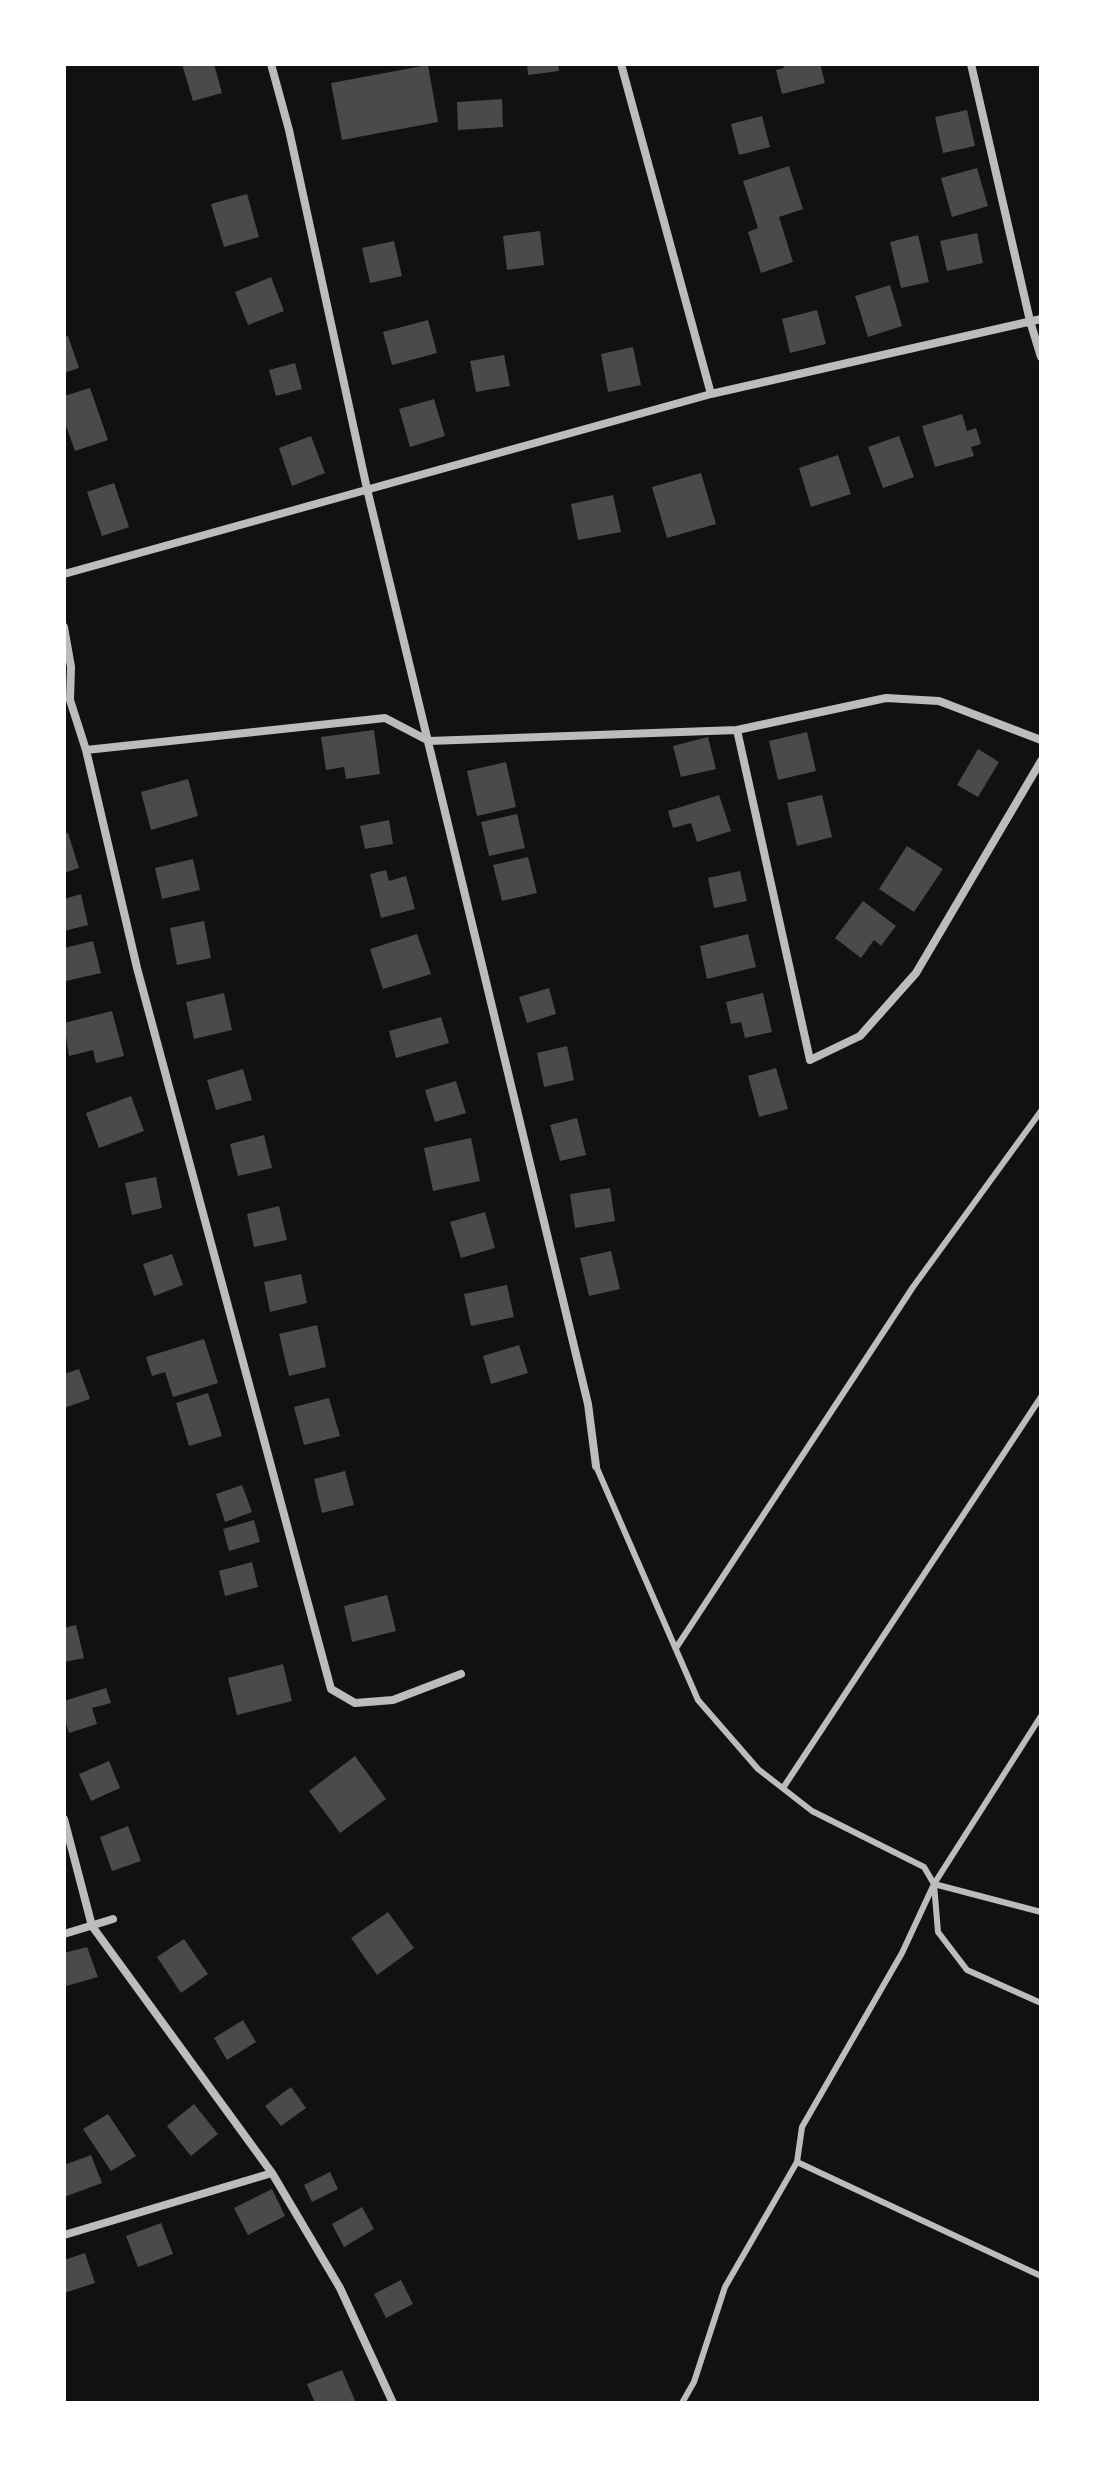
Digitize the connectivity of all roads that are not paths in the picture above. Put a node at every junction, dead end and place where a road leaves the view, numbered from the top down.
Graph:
1 (271, 64) edge
2 (621, 64) edge
3 (971, 64) edge
4 (1041, 319) edge
5 (1030, 321) junction
6 (1041, 357) edge
7 (711, 394) junction
8 (367, 489) junction
9 (64, 574) edge
10 (64, 627) edge
11 (67, 669) edge
12 (737, 730) junction
13 (1041, 740) edge
14 (429, 741) junction
15 (86, 750) junction
16 (1041, 761) edge
17 (1041, 1111) edge
18 (1041, 1397) edge
19 (596, 1466) joint
20 (676, 1648) junction
21 (461, 1674) dead end
22 (1041, 1716) edge
23 (783, 1788) junction
24 (64, 1819) edge
25 (934, 1884) junction
26 (1041, 1912) edge
27 (113, 1919) dead end
28 (92, 1926) junction
29 (64, 1934) edge
30 (1041, 2003) edge
31 (797, 2162) junction
32 (272, 2173) junction
33 (64, 2235) edge
34 (1041, 2276) edge
35 (393, 2403) edge
36 (682, 2403) edge

1 - 8 street
2 - 7 street
3 - 5 street
4 - 5 street
5 - 6 street
5 - 7 street
7 - 8 street
8 - 9 street
8 - 14 street
10 - 11 street
11 - 15 street
12 - 13 street
12 - 14 street
12 - 16 street
14 - 15 street
14 - 19 street
15 - 21 street
17 - 20 lane
18 - 23 lane
19 - 20 lane
20 - 23 lane
22 - 25 lane
23 - 25 lane
24 - 28 street
25 - 26 lane
25 - 30 lane
25 - 31 lane
27 - 28 street
28 - 29 street
28 - 32 street
31 - 34 lane
31 - 36 lane
32 - 33 street
32 - 35 street

